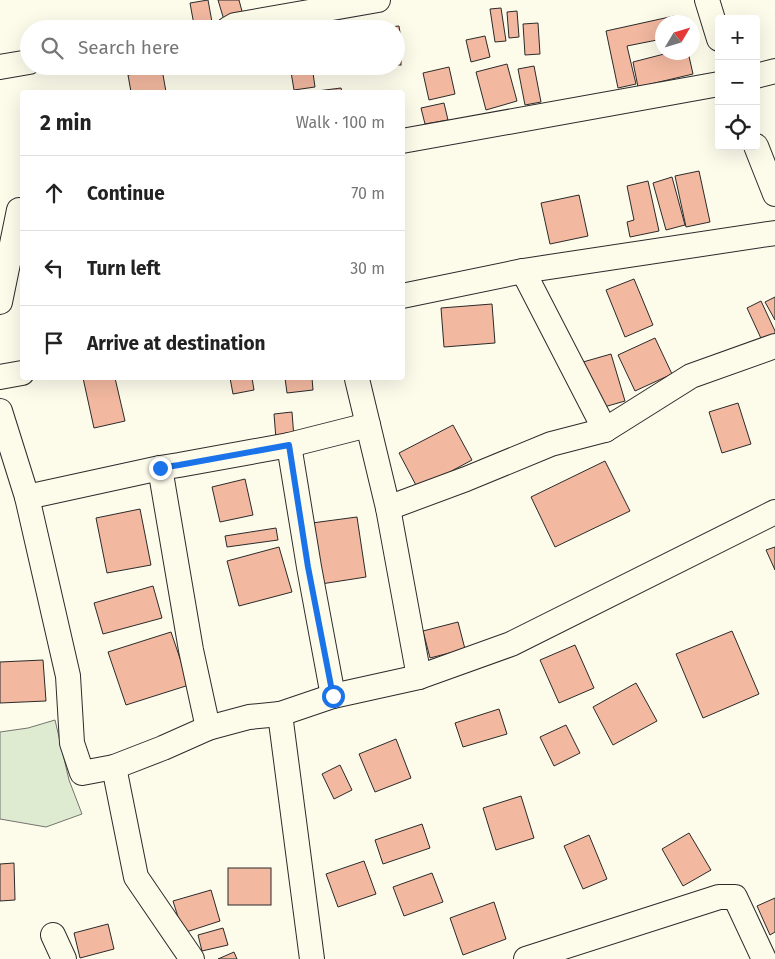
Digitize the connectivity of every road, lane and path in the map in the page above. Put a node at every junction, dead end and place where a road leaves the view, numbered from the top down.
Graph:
1 (378, 0) edge
2 (707, 0) edge
3 (264, 20) edge
4 (715, 27) edge
5 (20, 64) edge
6 (0, 67) edge
7 (775, 71) edge
8 (760, 75) edge
9 (715, 85) edge
10 (405, 140) edge
11 (758, 150) edge
12 (775, 194) edge
13 (14, 211) edge
14 (775, 233) edge
15 (523, 271) junction
16 (405, 295) edge
17 (0, 302) edge
18 (775, 346) edge
19 (20, 373) edge
20 (0, 377) edge
21 (357, 380) edge
22 (0, 411) edge
23 (368, 425) junction
24 (605, 430) junction
25 (289, 445) junction
26 (160, 468) junction
27 (27, 497) junction
28 (388, 508) junction
29 (775, 512) edge
30 (420, 677) junction
31 (333, 696) junction
32 (280, 714) junction
33 (208, 728) junction
34 (114, 767) junction
35 (53, 936) dead end
36 (64, 959) edge
37 (192, 959) edge
38 (312, 959) edge
39 (526, 959) edge
40 (764, 959) edge

1 - 3 street
2 - 4 street
5 - 6 street
7 - 8 street
9 - 10 street
11 - 12 street
13 - 17 street
14 - 15 street
15 - 16 street
15 - 24 street
18 - 24 street
19 - 20 street
21 - 23 street
22 - 27 street
23 - 25 street
23 - 28 street
24 - 28 street
25 - 26 street
25 - 31 street
26 - 27 street
26 - 33 street
27 - 34 street
28 - 30 street
29 - 30 street
30 - 31 street
31 - 32 street
32 - 33 street
32 - 38 street
33 - 34 street
34 - 37 street
35 - 36 street
39 - 40 street

